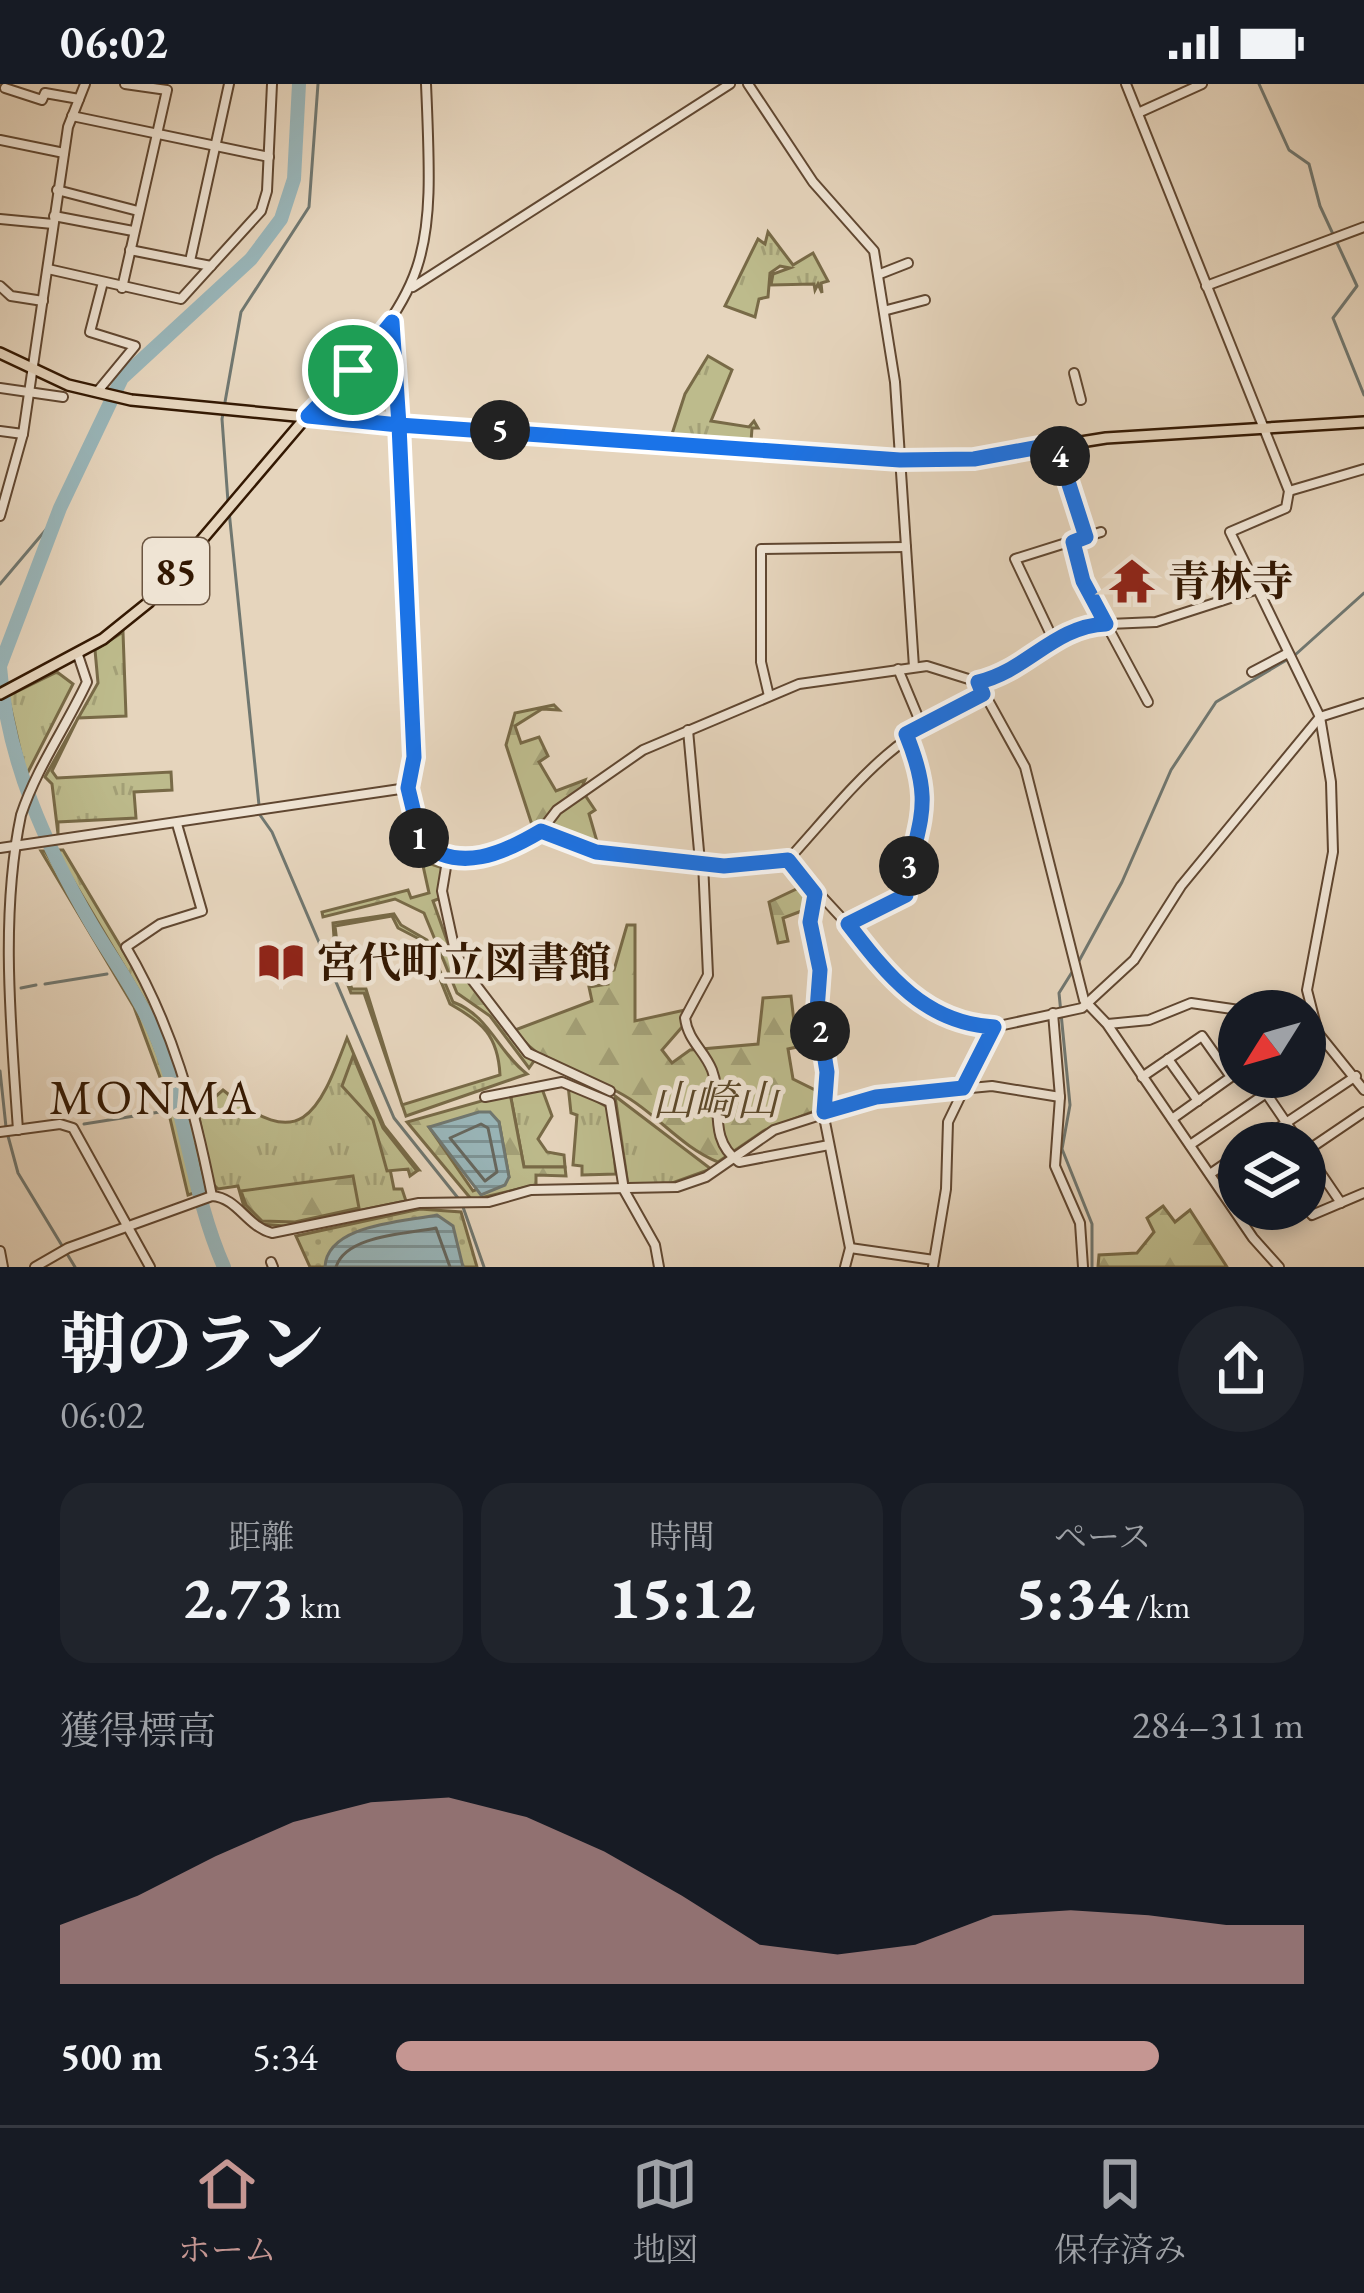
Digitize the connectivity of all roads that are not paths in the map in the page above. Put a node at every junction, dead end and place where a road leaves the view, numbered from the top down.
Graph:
1 (60, 84) edge
2 (85, 84) edge
3 (125, 84) edge
4 (229, 84) edge
5 (272, 84) edge
6 (426, 84) edge
7 (730, 84) edge
8 (748, 84) edge
9 (1126, 84) edge
10 (1202, 84) edge
11 (4, 89) edge
12 (58, 95) junction
13 (79, 99) junction
14 (1137, 113) junction
15 (72, 116) junction
16 (156, 136) junction
17 (0, 140) edge
18 (213, 146) junction
19 (64, 153) junction
20 (269, 157) junction
21 (57, 190) junction
22 (138, 211) junction
23 (0, 219) edge
24 (53, 220) junction
25 (1364, 227) edge
26 (134, 231) junction
27 (130, 250) junction
28 (190, 261) junction
29 (908, 263) dead end
30 (213, 266) junction
31 (48, 269) junction
32 (880, 274) junction
33 (103, 282) junction
34 (0, 286) edge
35 (413, 286) junction
36 (1206, 286) junction
37 (122, 288) junction
38 (925, 300) dead end
39 (43, 301) junction
40 (886, 310) junction
41 (392, 322) junction
42 (0, 352) edge
43 (33, 372) junction
44 (1074, 373) dead end
45 (0, 388) edge
46 (30, 393) junction
47 (97, 394) junction
48 (63, 398) dead end
49 (1081, 400) dead end
50 (308, 416) junction
51 (1364, 422) edge
52 (399, 425) junction
53 (0, 431) edge
54 (1263, 432) junction
55 (23, 434) junction
56 (1056, 444) junction
57 (900, 460) junction
58 (1364, 469) edge
59 (1289, 491) junction
60 (0, 516) edge
61 (1101, 532) dead end
62 (1086, 537) junction
63 (1073, 542) junction
64 (906, 547) junction
65 (1255, 590) junction
66 (1106, 624) junction
67 (1053, 639) junction
68 (1288, 653) junction
69 (78, 655) junction
70 (914, 667) junction
71 (898, 669) junction
72 (1252, 672) dead end
73 (978, 682) junction
74 (0, 694) edge
75 (983, 694) junction
76 (769, 696) junction
77 (1148, 702) dead end
78 (1364, 704) edge
79 (1320, 717) junction
80 (920, 724) junction
81 (688, 730) junction
82 (906, 734) junction
83 (408, 788) junction
84 (177, 824) junction
85 (541, 831) junction
86 (0, 848) edge
87 (13, 848) junction
88 (448, 855) junction
89 (788, 860) junction
90 (702, 862) junction
91 (815, 894) junction
92 (848, 924) junction
93 (1308, 990) edge
94 (4, 992) edge
95 (1088, 1005) junction
96 (1218, 1007) edge
97 (1054, 1013) junction
98 (1107, 1024) junction
99 (994, 1027) junction
100 (1326, 1038) edge
101 (1168, 1059) junction
102 (547, 1065) junction
103 (1356, 1076) junction
104 (1142, 1077) junction
105 (544, 1083) junction
106 (963, 1088) junction
107 (1364, 1090) edge
108 (610, 1091) dead end
109 (484, 1097) dead end
110 (1060, 1097) junction
111 (1259, 1098) edge
112 (1198, 1101) junction
113 (824, 1112) junction
114 (1364, 1112) edge
115 (1172, 1119) junction
116 (1287, 1122) edge
117 (8, 1131) edge
118 (1326, 1135) edge
119 (829, 1145) junction
120 (1190, 1145) junction
121 (733, 1158) junction
122 (1218, 1168) edge
123 (1210, 1174) junction
124 (1326, 1181) edge
125 (1218, 1187) edge
126 (624, 1190) junction
127 (1364, 1193) edge
128 (208, 1197) junction
129 (1341, 1203) junction
130 (1326, 1209) edge
131 (127, 1226) junction
132 (1250, 1230) edge
133 (850, 1248) junction
134 (0, 1251) edge
135 (933, 1263) edge
136 (3, 1267) edge
137 (35, 1267) edge
138 (150, 1267) edge
139 (659, 1267) edge
140 (845, 1267) edge
141 (1083, 1267) edge
142 (1279, 1267) edge

1 - 12 street
2 - 13 street
3 - 16 street
4 - 18 street
5 - 20 street
6 - 35 street
7 - 35 street
8 - 32 street
9 - 14 street
10 - 14 street
11 - 12 street
12 - 13 street
13 - 15 street
14 - 36 street
15 - 16 street
15 - 19 street
16 - 18 street
16 - 22 street
17 - 19 street
18 - 20 street
18 - 28 street
19 - 21 street
20 - 30 street
21 - 22 street
21 - 24 street
22 - 26 street
23 - 24 street
24 - 26 street
24 - 31 street
25 - 36 street
26 - 27 street
27 - 28 street
27 - 37 street
28 - 30 street
29 - 32 street
30 - 37 street
31 - 33 street
31 - 39 street
32 - 40 street
33 - 37 street
33 - 47 street
34 - 39 street
35 - 41 street
36 - 54 street
38 - 40 street
39 - 43 street
40 - 57 street
41 - 50 street
41 - 52 street
42 - 43 main road
43 - 46 street
43 - 47 main road
44 - 49 street
45 - 46 street
46 - 48 street
46 - 55 street
47 - 50 main road
50 - 52 main road
50 - 69 main road, 85
51 - 54 main road
52 - 57 main road
52 - 83 street
53 - 55 street
54 - 56 main road
54 - 59 street
55 - 60 street
56 - 57 main road
56 - 62 street
57 - 64 street
58 - 59 street
59 - 65 street
61 - 62 street
62 - 63 street
63 - 66 street
63 - 67 street
64 - 70 street
64 - 76 street
65 - 66 street
65 - 68 street
66 - 67 street
66 - 77 street
67 - 73 street
68 - 72 street
68 - 79 street
69 - 74 main road, 85
69 - 87 street
70 - 71 street
70 - 73 street
71 - 76 street
71 - 80 street
73 - 75 street
75 - 80 street
75 - 95 street
76 - 81 street
78 - 79 street
79 - 93 street
79 - 95 street
80 - 82 street
81 - 85 street
81 - 90 street
82 - 89 street
82 - 92 street
83 - 84 street
83 - 88 street
84 - 87 street
84 - 128 street
85 - 88 street
85 - 90 street
86 - 87 street
87 - 94 street
88 - 102 street
89 - 90 street
89 - 91 street
90 - 121 street
91 - 92 street
91 - 113 street
92 - 99 street
94 - 117 street
95 - 97 street
95 - 98 street
96 - 98 street
97 - 99 street
97 - 110 street
98 - 104 street
99 - 106 street
100 - 103 street
101 - 104 street
101 - 112 street
101 - 112 street
102 - 105 street
102 - 108 street
103 - 107 street
103 - 116 street
104 - 115 street
105 - 109 street
105 - 126 street
106 - 110 street
106 - 113 street
106 - 135 street
110 - 141 street
111 - 120 street
112 - 115 street
113 - 119 street
113 - 121 street
114 - 118 street
115 - 120 street
117 - 131 street
119 - 121 street
119 - 133 street
120 - 123 street
121 - 126 street
122 - 123 street
123 - 125 street
124 - 129 street
126 - 128 street
126 - 139 street
127 - 129 street
128 - 131 street
129 - 130 street
131 - 137 street
131 - 138 street
132 - 142 street
133 - 135 street
133 - 140 street
134 - 136 street

